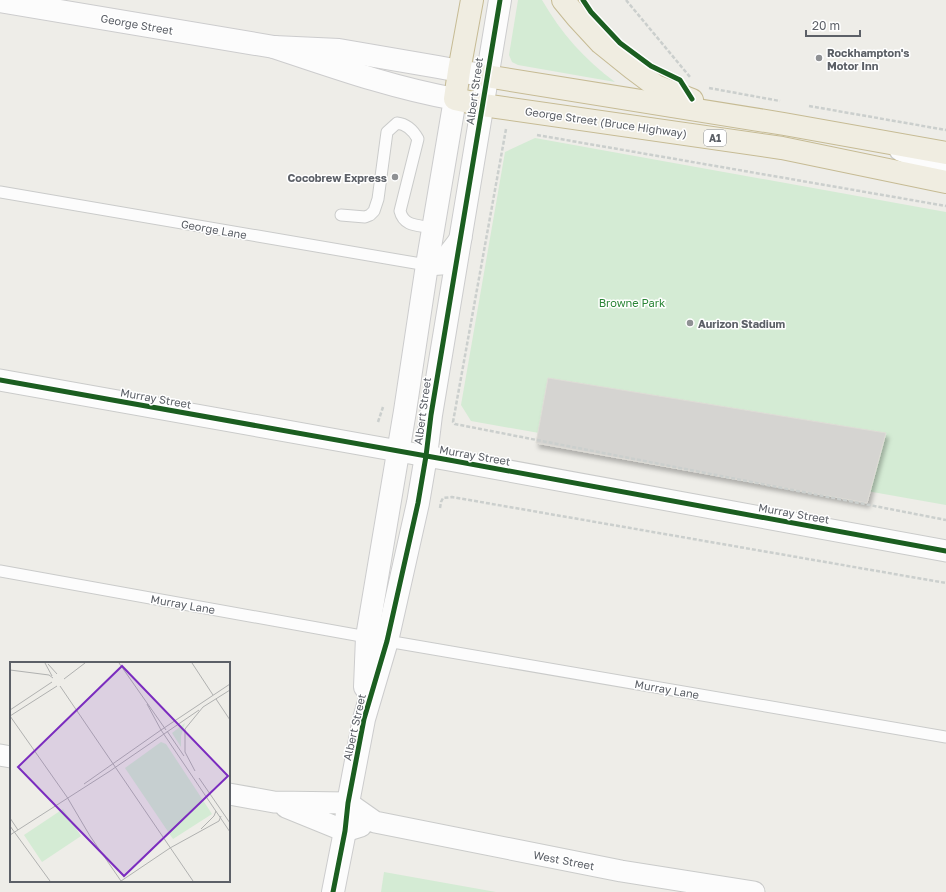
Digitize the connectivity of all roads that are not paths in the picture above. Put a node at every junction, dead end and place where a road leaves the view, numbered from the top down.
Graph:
1 (472, 0) edge
2 (500, 0) edge
3 (563, 0) edge
4 (0, 1) edge
5 (274, 47) junction
6 (459, 71) junction
7 (486, 76) junction
8 (455, 99) junction
9 (483, 105) junction
10 (784, 124) junction
11 (881, 142) junction
12 (946, 153) edge
13 (946, 166) edge
14 (946, 182) edge
15 (0, 192) edge
16 (341, 215) dead end
17 (433, 228) junction
18 (461, 238) junction
19 (427, 265) junction
20 (0, 380) edge
21 (398, 451) junction
22 (426, 456) junction
23 (946, 551) edge
24 (0, 571) edge
25 (377, 639) junction
26 (946, 737) edge
27 (0, 755) edge
28 (10, 757) edge
29 (230, 794) edge
30 (274, 802) junction
31 (348, 804) junction
32 (375, 822) junction
33 (345, 831) junction
34 (333, 892) edge
35 (754, 892) edge

1 - 6 highway, Albert Street
2 - 7 street, Albert Street
3 - 10 highway, A1
4 - 5 street, George Street
5 - 6 street, George Street
5 - 8 street, George Street
6 - 7 street, George Street
6 - 8 highway, Albert Street
7 - 9 street, Albert Street
7 - 10 highway, A1
8 - 9 highway, George Street (Bruce Highway) / A1
8 - 17 street, Albert Street
9 - 14 highway, George Street (Bruce Highway) / A1
9 - 18 street, Albert Street
10 - 11 highway, A1
11 - 12 highway, A1
11 - 13 street
15 - 19 lane, George Lane
16 - 17 lane
17 - 19 street, Albert Street
18 - 19 street, Albert Street
18 - 22 street, Albert Street
19 - 21 street, Albert Street
20 - 21 street, Murray Street
21 - 22 street, Murray Street
21 - 25 street, Albert Street
22 - 23 street, Murray Street
22 - 25 street, Albert Street
24 - 25 lane, Murray Lane
25 - 26 lane, Murray Lane
25 - 31 street, Albert Street
27 - 28 street
29 - 30 street
30 - 31 street
30 - 33 street
31 - 32 street, West Street
31 - 33 street, Albert Street
32 - 33 street, West Street
32 - 35 street, West Street
33 - 34 street, Albert Street

